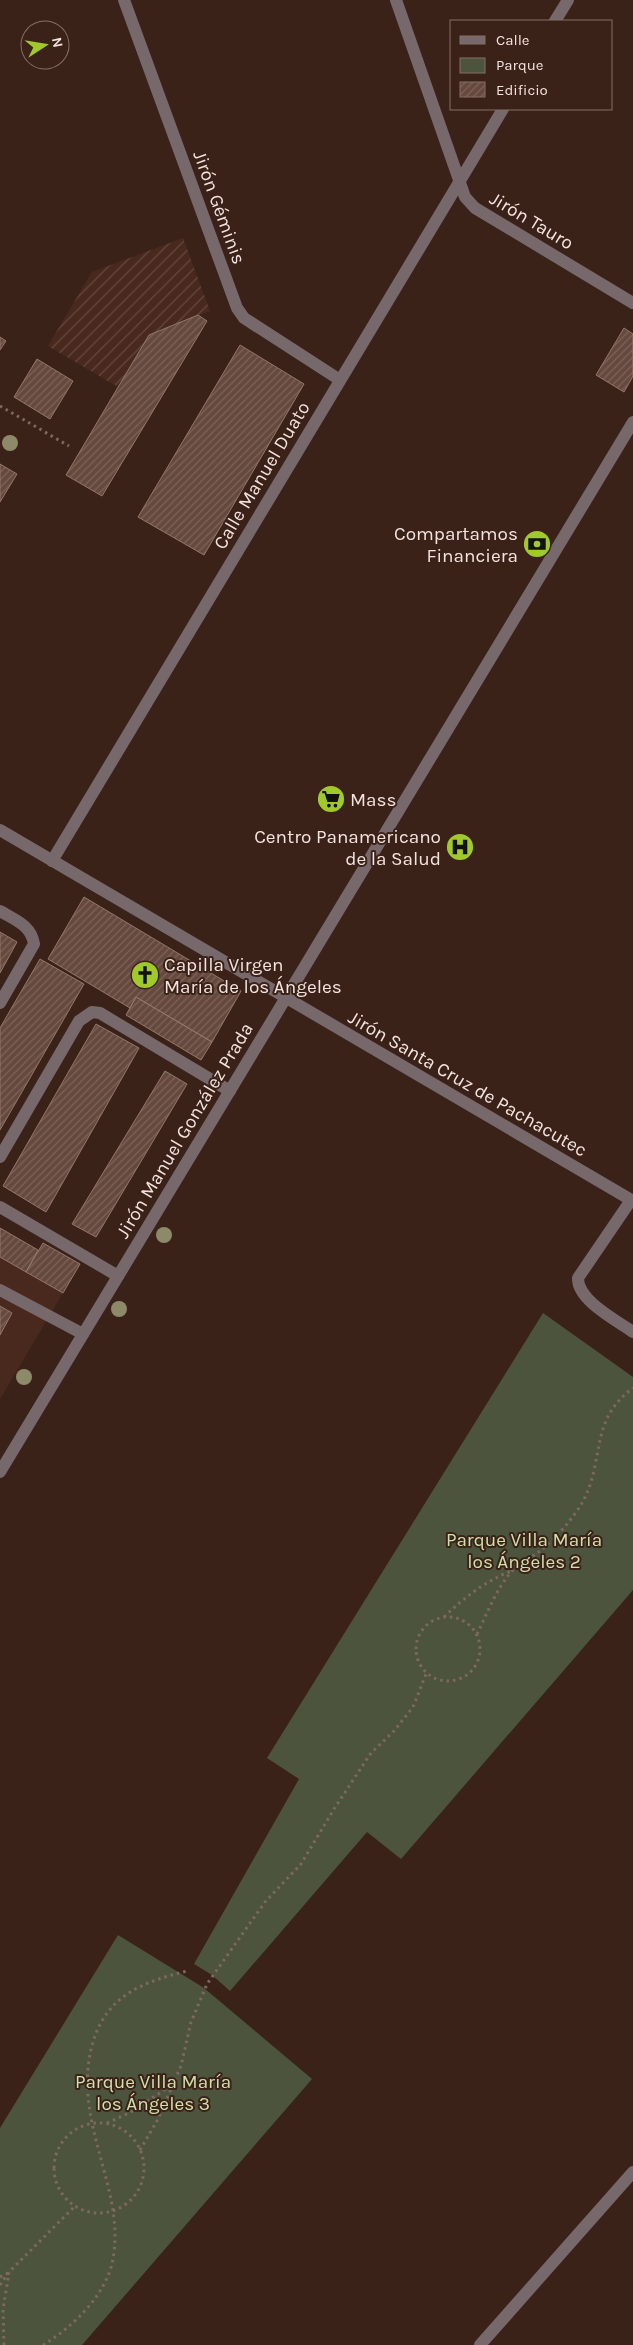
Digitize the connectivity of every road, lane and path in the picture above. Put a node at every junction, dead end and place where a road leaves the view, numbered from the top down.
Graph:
1 (124, 0) edge
2 (396, 0) edge
3 (568, 0) edge
4 (556, 20) edge
5 (502, 110) edge
6 (459, 183) junction
7 (633, 303) edge
8 (340, 380) junction
9 (0, 406) edge
10 (633, 422) edge
11 (69, 446) dead end
12 (0, 830) edge
13 (52, 861) junction
14 (0, 911) edge
15 (285, 998) junction
16 (0, 1003) edge
17 (230, 1091) junction
18 (0, 1157) edge
19 (632, 1200) edge
20 (0, 1207) edge
21 (118, 1276) junction
22 (0, 1290) edge
23 (633, 1332) edge
24 (83, 1334) junction
25 (633, 1388) edge
26 (0, 1472) edge
27 (512, 1570) junction
28 (444, 1617) junction
29 (477, 1634) junction
30 (426, 1674) junction
31 (187, 1971) dead end
32 (173, 2085) junction
33 (91, 2124) junction
34 (106, 2124) junction
35 (140, 2150) junction
36 (633, 2172) edge
37 (75, 2206) junction
38 (112, 2212) junction
39 (9, 2272) junction
40 (0, 2277) edge
41 (0, 2285) edge
42 (4, 2345) edge
43 (43, 2345) edge
44 (480, 2345) edge

1 - 8 street, Jirón Géminis
2 - 6 street, Jirón Tauro
3 - 4 street
5 - 6 street, Calle Manuel Duato
6 - 7 street, Jirón Tauro
6 - 8 street, Calle Manuel Duato
8 - 13 street, Calle Manuel Duato
9 - 11 path
10 - 15 street, Jirón Manuel González Prada
12 - 13 street, Jirón Santa Cruz de Pachacutec
13 - 15 street, Jirón Santa Cruz de Pachacutec
14 - 16 street
15 - 17 street, Jirón Manuel González Prada
15 - 19 street, Jirón Santa Cruz de Pachacutec
17 - 18 street
17 - 21 street, Jirón Manuel González Prada
19 - 23 street
20 - 21 street
21 - 24 street, Jirón Manuel González Prada
22 - 24 street
24 - 26 street, Jirón Manuel González Prada
25 - 27 path
27 - 28 path
27 - 29 path
28 - 29 path
28 - 30 path
29 - 30 path
30 - 32 path
31 - 33 path
32 - 34 path
32 - 35 path
33 - 34 path
33 - 37 path
33 - 38 path
34 - 35 path
35 - 38 path
36 - 44 street
37 - 38 path
37 - 39 path
38 - 43 path
39 - 40 path
39 - 41 path
39 - 42 path

